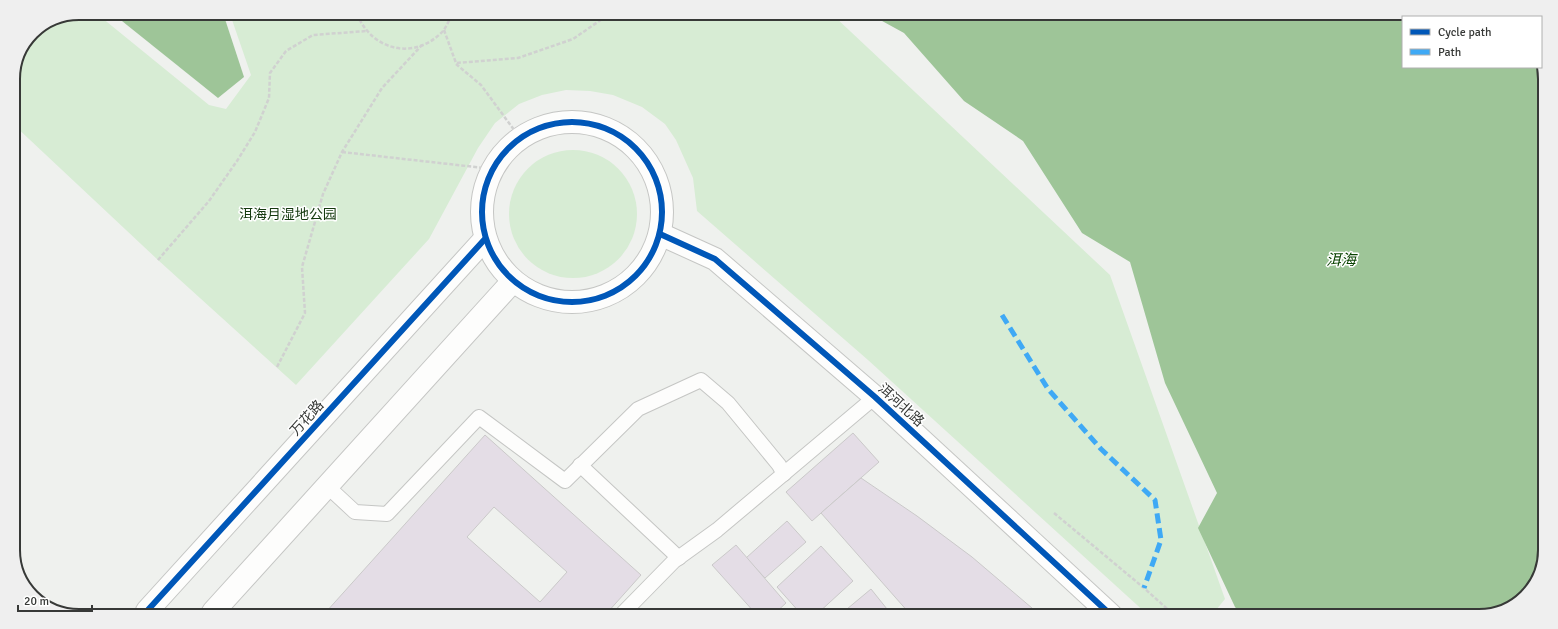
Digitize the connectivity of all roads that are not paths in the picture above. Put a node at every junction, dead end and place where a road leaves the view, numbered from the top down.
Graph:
1 (660, 234) junction
2 (484, 240) junction
3 (513, 281) junction
4 (875, 397) junction
5 (580, 466) junction
6 (784, 474) junction
7 (327, 486) junction
8 (679, 558) junction
9 (149, 609) edge
10 (217, 609) edge
11 (627, 609) edge
12 (1105, 609) edge

1 - 2 street
1 - 3 street
1 - 4 street, 洱河北路
2 - 3 street
2 - 9 street, 万花路
3 - 7 street
4 - 6 lane
4 - 12 street, 洱河北路
5 - 6 lane
5 - 7 lane
5 - 8 lane
6 - 8 lane
7 - 10 street
8 - 11 lane

